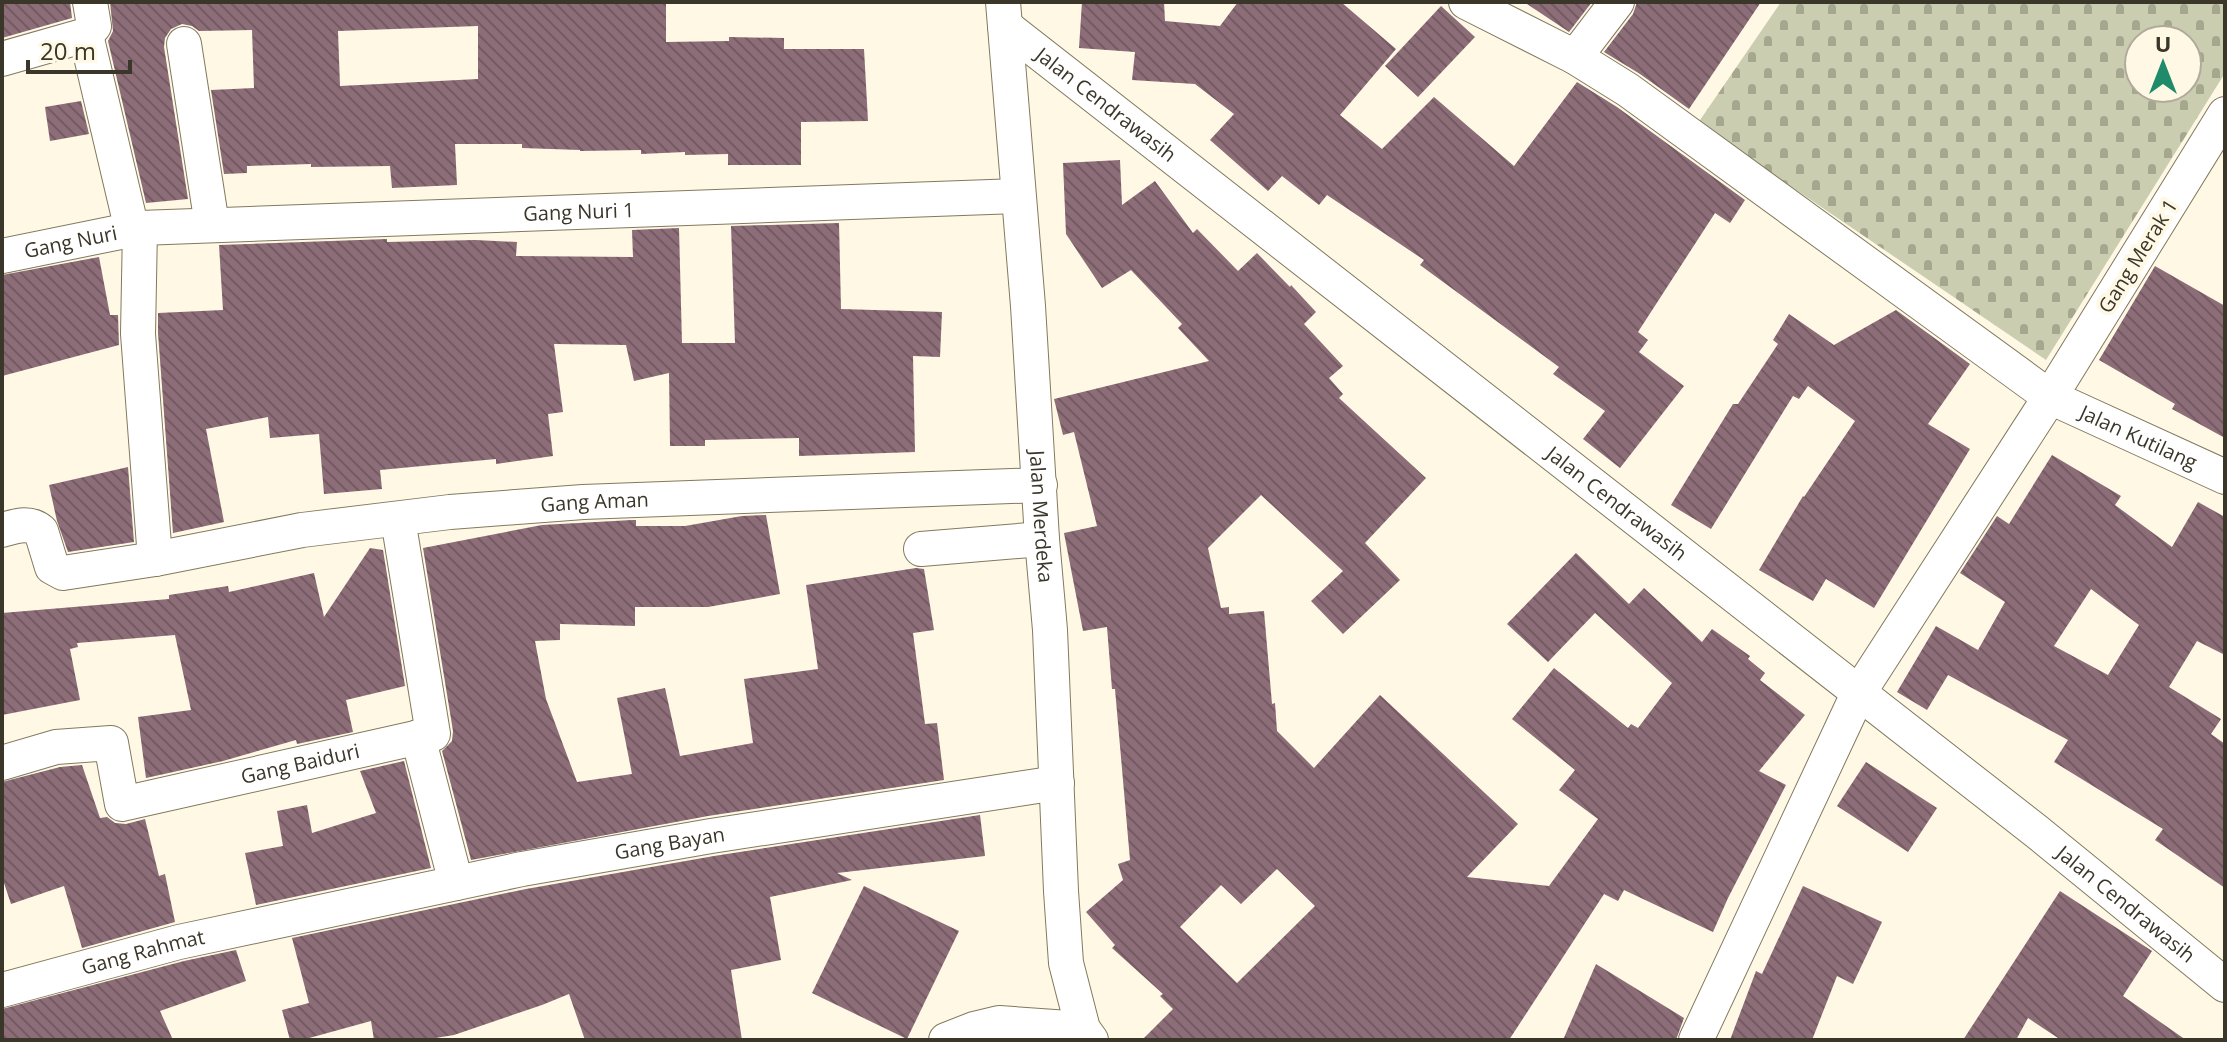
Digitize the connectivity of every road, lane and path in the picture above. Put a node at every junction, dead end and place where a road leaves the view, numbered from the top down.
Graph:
1 (90, 2) edge
2 (1466, 2) edge
3 (1617, 2) edge
4 (1004, 14) edge
5 (86, 35) junction
6 (184, 44) dead end
7 (1575, 57) junction
8 (2, 59) edge
9 (2225, 114) edge
10 (1018, 196) junction
11 (212, 225) junction
12 (136, 229) junction
13 (2, 256) edge
14 (2050, 397) junction
15 (2225, 477) edge
16 (1040, 485) junction
17 (398, 519) junction
18 (2, 530) edge
19 (1042, 539) junction
20 (921, 549) dead end
21 (155, 559) junction
22 (1858, 694) junction
23 (418, 737) junction
24 (2, 763) edge
25 (1057, 783) junction
26 (456, 883) junction
27 (283, 920) joint
28 (2225, 985) edge
29 (2, 990) edge
30 (1087, 1034) edge
31 (946, 1040) edge
32 (1696, 1040) edge

1 - 5 street
2 - 7 street, Jalan Kutilang
3 - 7 street
4 - 10 street, Jalan Merdeka
4 - 22 street, Jalan Cendrawasih
5 - 8 street
5 - 12 street
6 - 11 street
7 - 14 street, Jalan Kutilang
9 - 14 street, Gang Merak 1
10 - 11 street, Gang Nuri 1
10 - 16 street, Jalan Merdeka
11 - 12 street, Gang Nuri 1
12 - 13 street, Gang Nuri
12 - 21 street
14 - 15 street, Jalan Kutilang
14 - 22 street, Gang Merak 1
16 - 17 street, Gang Aman
16 - 19 street, Jalan Merdeka
17 - 21 street, Gang Aman
17 - 23 street
18 - 21 street, Gang Aman
19 - 20 street
19 - 25 street, Jalan Merdeka
22 - 28 street, Jalan Cendrawasih
22 - 32 street, Gang Merak 1
23 - 24 street, Gang Baiduri
23 - 26 street
25 - 26 street, Gang Bayan
25 - 30 street, Jalan Merdeka
26 - 27 street, Gang Bayan
27 - 29 street, Gang Rahmat
30 - 31 street

